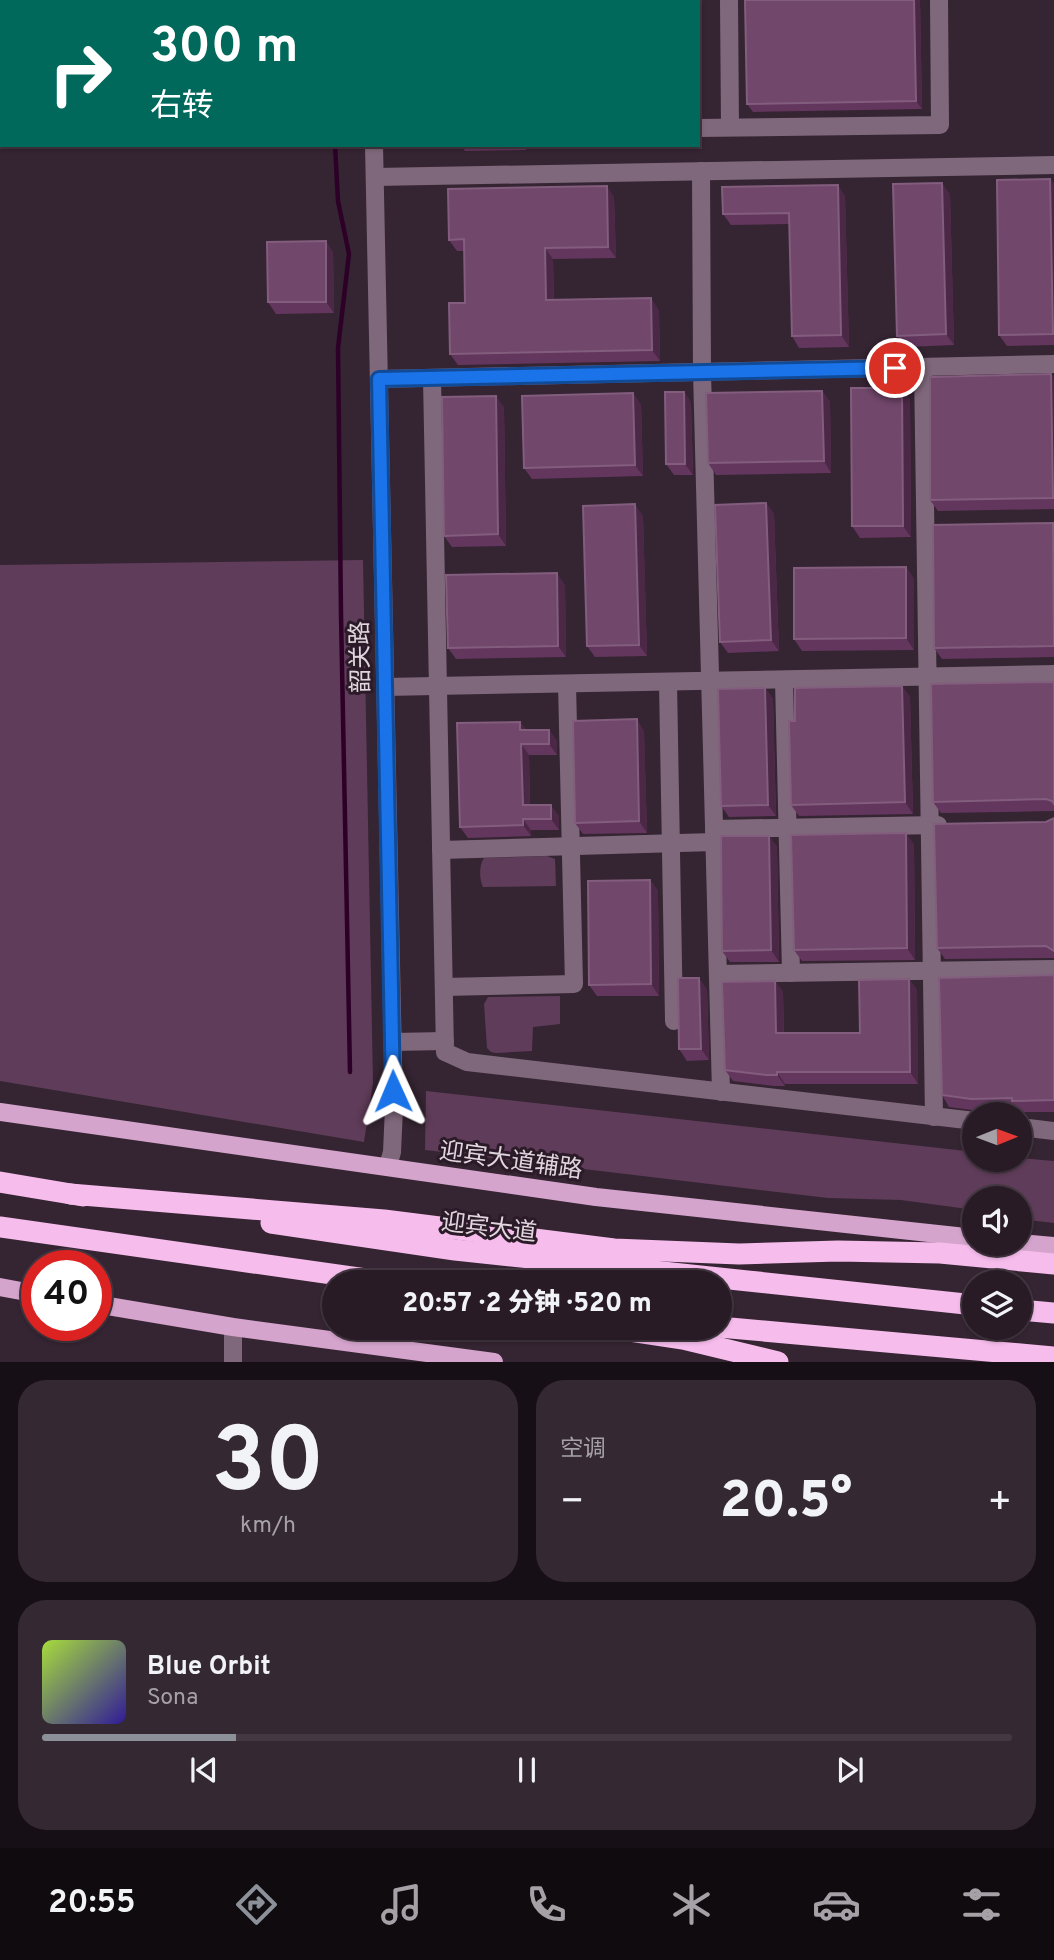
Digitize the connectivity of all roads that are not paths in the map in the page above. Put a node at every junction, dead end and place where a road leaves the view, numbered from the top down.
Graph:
1 (729, 0) edge
2 (939, 0) edge
3 (730, 127) junction
4 (700, 128) edge
5 (374, 147) edge
6 (1054, 165) edge
7 (701, 171) junction
8 (375, 177) junction
9 (1054, 364) edge
10 (923, 367) junction
11 (702, 372) junction
12 (432, 378) junction
13 (379, 379) junction
14 (1054, 674) edge
15 (927, 677) junction
16 (784, 680) junction
17 (710, 681) junction
18 (668, 682) junction
19 (567, 684) junction
20 (438, 686) junction
21 (385, 687) junction
22 (957, 824) edge
23 (929, 825) junction
24 (788, 828) junction
25 (714, 836) junction
26 (671, 844) junction
27 (571, 846) junction
28 (441, 849) junction
29 (1054, 969) edge
30 (931, 971) junction
31 (791, 973) junction
32 (718, 974) junction
33 (444, 987) junction
34 (674, 1021) dead end
35 (445, 1041) junction
36 (393, 1042) junction
37 (721, 1092) junction
38 (0, 1112) edge
39 (934, 1117) junction
40 (962, 1120) edge
41 (1032, 1128) edge
42 (1054, 1131) edge
43 (388, 1167) junction
44 (0, 1182) edge
45 (70, 1194) junction
46 (0, 1227) edge
47 (63, 1237) junction
48 (962, 1237) edge
49 (1032, 1244) edge
50 (1054, 1246) edge
51 (1054, 1264) edge
52 (322, 1273) edge
53 (322, 1283) edge
54 (0, 1287) edge
55 (21, 1291) edge
56 (962, 1304) edge
57 (112, 1307) edge
58 (1032, 1311) edge
59 (1054, 1313) edge
60 (233, 1327) junction
61 (732, 1329) edge
62 (687, 1340) edge
63 (1054, 1357) edge
64 (233, 1362) edge
65 (494, 1362) edge
66 (778, 1362) edge

1 - 3 street
2 - 3 street
3 - 4 street
5 - 8 street, 韶关路
6 - 7 street
7 - 8 street
7 - 11 street
8 - 13 street, 韶关路
9 - 10 street
10 - 11 street
10 - 15 street
11 - 12 street
11 - 17 street
12 - 13 street
12 - 20 street
13 - 21 street, 韶关路
14 - 15 street
15 - 16 street
15 - 23 street
16 - 17 street
16 - 24 street
17 - 18 street
17 - 25 street
18 - 19 street
18 - 26 street
19 - 20 street
19 - 27 street
20 - 21 street
20 - 28 street
21 - 36 street, 韶关路
22 - 23 street
23 - 24 street
23 - 30 street
24 - 25 street
24 - 31 street
25 - 26 street
25 - 32 street
26 - 27 street
26 - 34 street
27 - 28 street
27 - 33 street
28 - 33 street
29 - 30 street
30 - 31 street
30 - 39 street
31 - 32 street
32 - 37 street
33 - 35 street
35 - 36 street
35 - 37 street
36 - 43 street, 韶关路
37 - 39 street
38 - 43 main road, 迎宾大道辅路
39 - 40 street
41 - 42 street
43 - 48 main road, 迎宾大道辅路
44 - 45 highway, 迎宾大道
45 - 51 highway
45 - 56 highway, 迎宾大道
46 - 47 highway
47 - 52 highway
47 - 53 highway
49 - 50 main road
54 - 55 main road
57 - 60 main road
58 - 59 highway
60 - 64 street
60 - 65 main road
61 - 63 highway
62 - 66 highway

